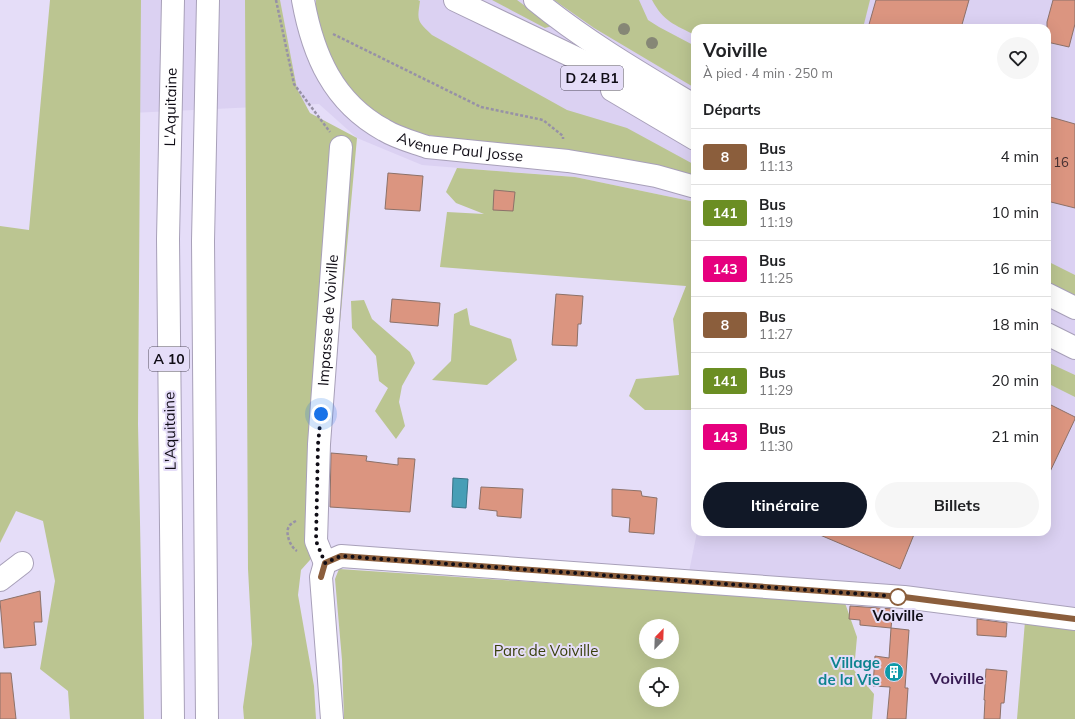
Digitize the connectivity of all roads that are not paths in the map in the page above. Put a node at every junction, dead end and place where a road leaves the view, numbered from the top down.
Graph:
1 (173, 0) edge
2 (208, 0) edge
3 (303, 0) edge
4 (455, 0) edge
5 (535, 0) edge
6 (489, 17) junction
7 (691, 104) edge
8 (691, 113) edge
9 (691, 137) edge
10 (341, 147) road end
11 (691, 186) edge
12 (1051, 296) edge
13 (1075, 308) edge
14 (1051, 336) edge
15 (1075, 348) edge
16 (22, 563) dead end
17 (323, 570) junction
18 (0, 580) edge
19 (1075, 619) edge
20 (173, 719) edge
21 (207, 719) edge
22 (332, 719) edge

1 - 20 main road, L'Aquitaine / A 10
2 - 21 main road, A 10
3 - 11 main road, Avenue Paul Josse
4 - 6 main road
5 - 7 main road
6 - 8 main road
6 - 9 main road, D 24 B1
10 - 17 main road, Impasse de Voiville
12 - 13 main road
14 - 15 main road
16 - 18 main road
17 - 19 main road
17 - 22 main road, Impasse de Voiville

